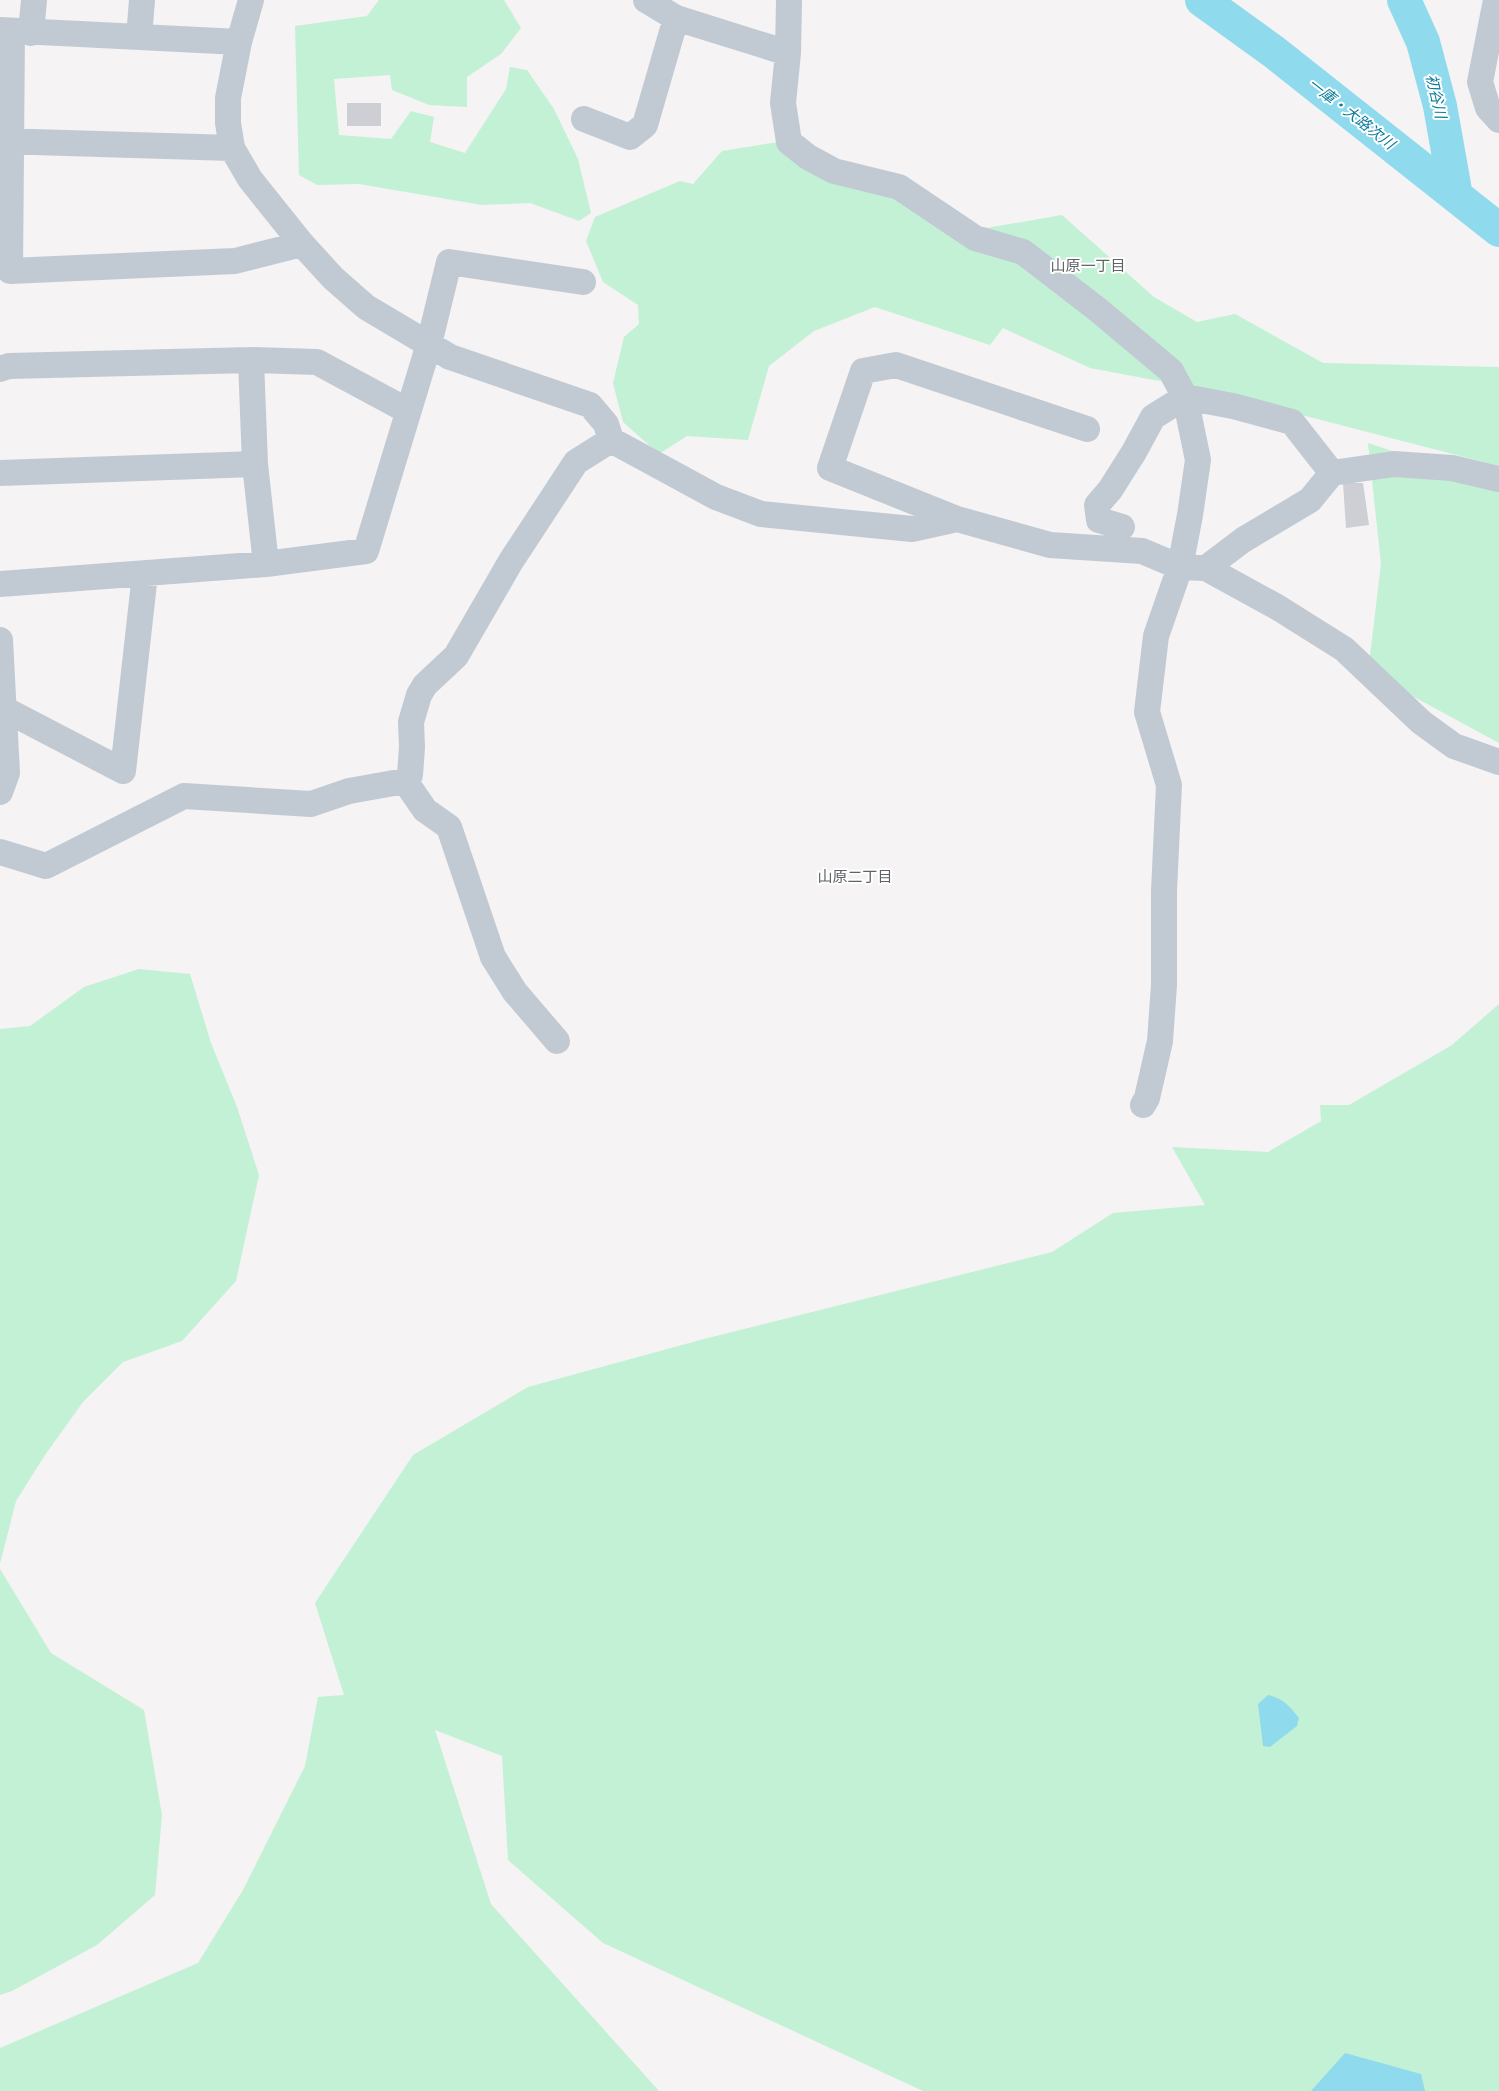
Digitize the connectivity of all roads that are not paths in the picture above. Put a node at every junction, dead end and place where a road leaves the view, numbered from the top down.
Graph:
1 (34, 0) edge
2 (142, 0) edge
3 (251, 0) edge
4 (646, 0) edge
5 (789, 0) edge
6 (1496, 0) edge
7 (676, 18) junction
8 (14, 32) edge
9 (139, 38) junction
10 (239, 42) junction
11 (788, 53) junction
12 (584, 119) dead end
13 (1499, 120) edge
14 (5, 142) edge
15 (232, 148) junction
16 (302, 244) junction
17 (584, 282) dead end
18 (429, 344) junction
19 (251, 360) junction
20 (0, 369) edge
21 (1185, 397) junction
22 (408, 411) junction
23 (1087, 429) dead end
24 (611, 440) junction
25 (255, 464) junction
26 (1332, 473) junction
27 (0, 474) edge
28 (1499, 479) edge
29 (957, 519) junction
30 (1122, 527) dead end
31 (266, 564) junction
32 (1180, 567) junction
33 (1206, 568) junction
34 (146, 574) junction
35 (0, 584) edge
36 (0, 640) edge
37 (4, 709) junction
38 (1499, 762) edge
39 (405, 781) junction
40 (0, 792) edge
41 (0, 852) edge
42 (557, 1041) dead end
43 (1143, 1105) dead end

1 - 8 street
2 - 9 street
3 - 10 street
4 - 7 street
5 - 11 street
6 - 13 street
7 - 11 street
7 - 12 street
8 - 9 street
8 - 14 street
9 - 10 street
10 - 15 street
11 - 21 street
14 - 15 street
14 - 16 street
15 - 16 street
16 - 18 street
17 - 18 street
18 - 22 street
18 - 24 street
19 - 20 street
19 - 22 street
19 - 25 street
21 - 26 street
21 - 30 street
21 - 32 street
22 - 31 street
23 - 29 street
24 - 29 street
24 - 39 street
25 - 27 street
25 - 31 street
26 - 28 street
26 - 33 street
29 - 32 street
31 - 34 street
32 - 33 street
32 - 43 street
33 - 38 street
34 - 35 street
34 - 37 street
36 - 37 street
37 - 40 street
39 - 41 street
39 - 42 street

